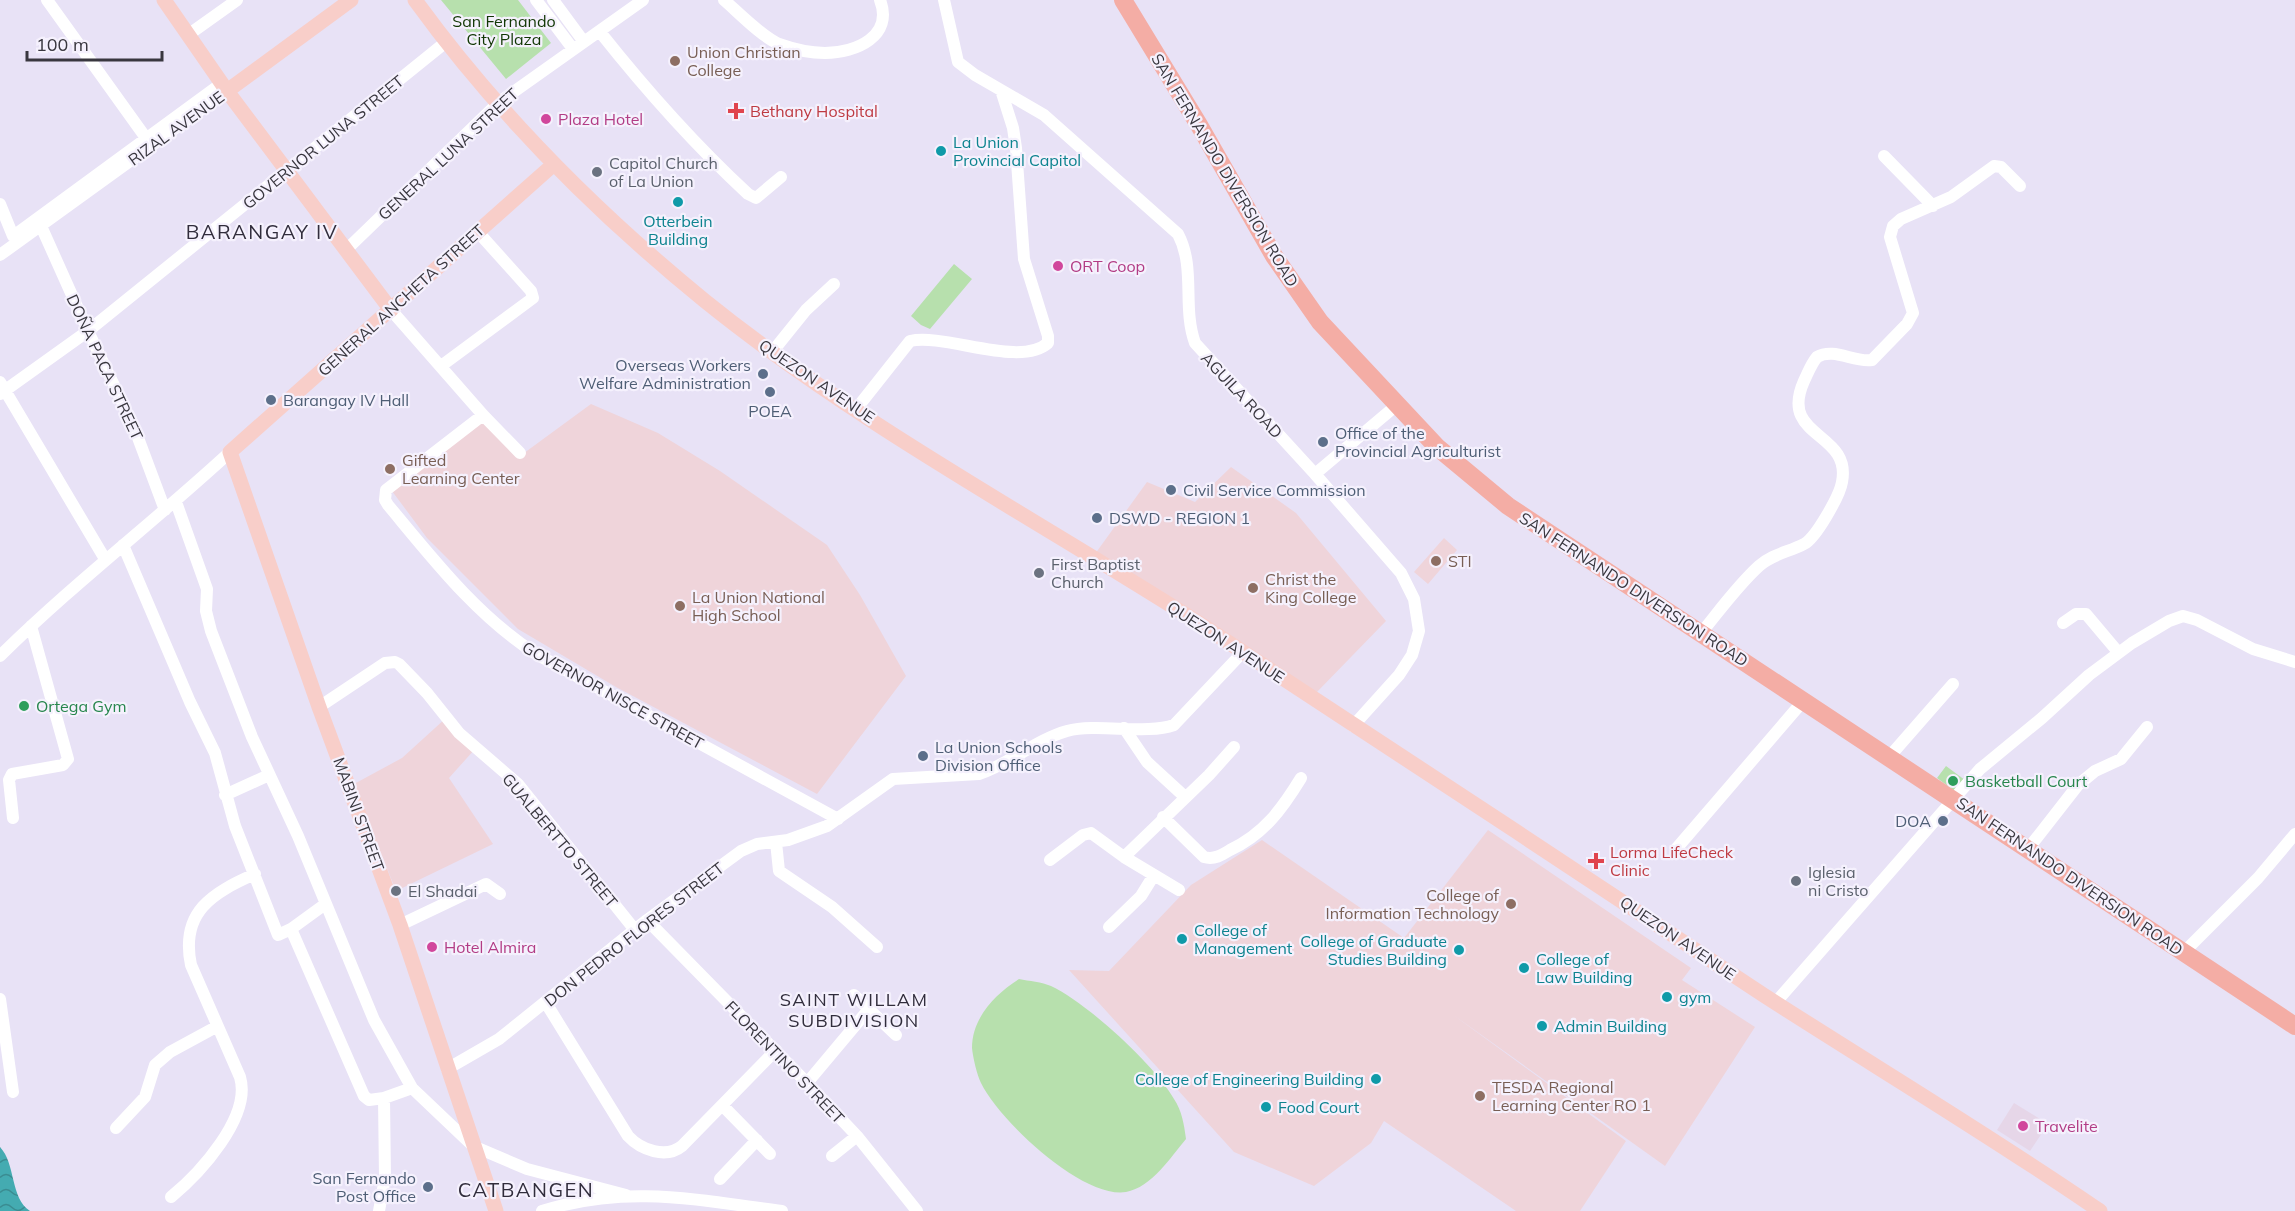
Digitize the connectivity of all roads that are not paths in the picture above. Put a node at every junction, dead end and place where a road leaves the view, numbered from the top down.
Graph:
1 (47, 0) edge
2 (164, 0) edge
3 (237, 0) edge
4 (338, 0) edge
5 (351, 0) edge
6 (415, 0) edge
7 (537, 0) edge
8 (553, 0) edge
9 (642, 0) edge
10 (724, 0) edge
11 (880, 0) edge
12 (944, 0) edge
13 (1123, 0) edge
14 (600, 32) junction
15 (188, 36) junction
16 (447, 42) junction
17 (585, 42) junction
18 (573, 49) junction
19 (224, 87) junction
20 (1001, 90) junction
21 (498, 103) junction
22 (146, 138) junction
23 (1884, 156) dead end
24 (554, 164) junction
25 (286, 172) junction
26 (781, 177) dead end
27 (2020, 186) dead end
28 (0, 204) edge
29 (1933, 206) junction
30 (41, 226) junction
31 (478, 232) junction
32 (14, 236) junction
33 (0, 245) edge
34 (346, 250) junction
35 (0, 255) edge
36 (834, 284) dead end
37 (391, 310) junction
38 (88, 331) junction
39 (773, 351) junction
40 (441, 366) junction
41 (2, 389) edge
42 (1398, 404) junction
43 (856, 408) junction
44 (483, 415) junction
45 (230, 452) junction
46 (520, 453) dead end
47 (1315, 474) junction
48 (176, 502) junction
49 (165, 510) junction
50 (123, 545) junction
51 (105, 559) junction
52 (2063, 623) dead end
53 (31, 626) junction
54 (1702, 632) junction
55 (1243, 652) junction
56 (2118, 652) junction
57 (0, 656) edge
58 (2295, 662) edge
59 (1953, 684) dead end
60 (1804, 700) junction
61 (320, 707) junction
62 (1353, 726) junction
63 (2147, 727) dead end
64 (1124, 728) junction
65 (1234, 747) dead end
66 (1890, 756) junction
67 (268, 775) junction
68 (1301, 778) dead end
69 (225, 795) junction
70 (1184, 796) junction
71 (1953, 798) junction
72 (1163, 817) junction
73 (13, 818) dead end
74 (838, 819) junction
75 (2295, 834) edge
76 (776, 842) junction
77 (1676, 849) dead end
78 (2028, 849) junction
79 (1124, 857) junction
80 (1050, 860) dead end
81 (255, 874) junction
82 (1154, 875) junction
83 (1179, 890) dead end
84 (500, 894) dead end
85 (324, 905) junction
86 (647, 920) junction
87 (400, 925) junction
88 (1109, 927) dead end
89 (291, 929) junction
90 (635, 930) junction
91 (878, 947) dead end
92 (2184, 952) junction
93 (854, 995) dead end
94 (0, 999) edge
95 (1776, 1002) junction
96 (546, 1003) junction
97 (868, 1010) junction
98 (2295, 1026) edge
99 (216, 1027) junction
100 (896, 1035) dead end
101 (776, 1050) junction
102 (447, 1069) junction
103 (807, 1083) junction
104 (412, 1088) junction
105 (13, 1092) dead end
106 (384, 1098) junction
107 (723, 1106) junction
108 (116, 1128) dead end
109 (856, 1136) junction
110 (757, 1140) junction
111 (473, 1146) junction
112 (770, 1154) dead end
113 (832, 1156) dead end
114 (720, 1179) dead end
115 (626, 1195) junction
116 (171, 1197) dead end
117 (379, 1211) edge
118 (496, 1211) edge
119 (542, 1211) edge
120 (782, 1211) edge
121 (917, 1211) edge
122 (2100, 1211) edge

1 - 22 street
2 - 15 main road
3 - 15 street
4 - 19 main road, RIZAL AVENUE
5 - 19 main road, RIZAL AVENUE
6 - 16 main road, QUEZON AVENUE
7 - 18 street
8 - 17 street
9 - 14 street, GENERAL LUNA STREET
10 - 11 street
12 - 20 street, AGUILA ROAD
13 - 42 highway, SAN FERNANDO DIVERSION ROAD
14 - 17 street, GENERAL LUNA STREET
14 - 26 street
15 - 19 main road
16 - 21 main road, QUEZON AVENUE
16 - 25 street, GOVERNOR LUNA STREET
17 - 18 street, GENERAL LUNA STREET
18 - 21 street, GENERAL LUNA STREET
19 - 22 street, RIZAL AVENUE
19 - 25 main road
19 - 30 street, RIZAL AVENUE
20 - 43 street
20 - 47 street, AGUILA ROAD
21 - 24 main road, QUEZON AVENUE
21 - 34 street, GENERAL LUNA STREET
22 - 32 street, RIZAL AVENUE
23 - 29 street
24 - 31 main road, GENERAL ANCHETA STREET
24 - 39 main road, QUEZON AVENUE
25 - 34 main road
25 - 38 street, GOVERNOR LUNA STREET
27 - 29 street
28 - 32 street
29 - 54 street
30 - 35 street, RIZAL AVENUE
30 - 38 street, DOÑA PACA STREET
31 - 37 main road, GENERAL ANCHETA STREET
31 - 40 street
32 - 33 street, RIZAL AVENUE
34 - 37 main road
36 - 39 street
37 - 40 street
37 - 45 main road, GENERAL ANCHETA STREET
38 - 41 street, GOVERNOR LUNA STREET
38 - 49 street, DOÑA PACA STREET
39 - 43 main road, QUEZON AVENUE
40 - 44 street
41 - 51 street
42 - 47 street
42 - 54 highway, SAN FERNANDO DIVERSION ROAD
43 - 55 main road, QUEZON AVENUE
44 - 46 street
44 - 74 street, GOVERNOR NISCE STREET
45 - 48 street, GENERAL ANCHETA STREET
45 - 61 main road, MABINI STREET
47 - 62 street, AGUILA ROAD
48 - 49 street, GENERAL ANCHETA STREET
48 - 67 street
49 - 50 street, GENERAL ANCHETA STREET
50 - 51 street, GENERAL ANCHETA STREET
50 - 69 street
51 - 53 street, GENERAL ANCHETA STREET
52 - 56 street
53 - 57 street, GENERAL ANCHETA STREET
53 - 73 street
54 - 60 highway, SAN FERNANDO DIVERSION ROAD
55 - 62 main road, QUEZON AVENUE
55 - 64 street, DON PEDRO FLORES STREET
56 - 58 street
56 - 71 street
59 - 66 street
60 - 66 highway, SAN FERNANDO DIVERSION ROAD
60 - 77 street
61 - 87 main road, MABINI STREET
61 - 90 street, GUALBERTTO STREET
62 - 95 main road, QUEZON AVENUE
63 - 78 street
64 - 70 street
64 - 74 street, DON PEDRO FLORES STREET
65 - 70 street
66 - 71 highway, SAN FERNANDO DIVERSION ROAD
67 - 69 street
67 - 85 street
68 - 72 street
69 - 81 street
70 - 72 street
71 - 78 highway, SAN FERNANDO DIVERSION ROAD
71 - 95 street
72 - 79 street
74 - 76 street, DON PEDRO FLORES STREET
75 - 92 street
76 - 86 street, DON PEDRO FLORES STREET
76 - 91 street
78 - 92 highway, SAN FERNANDO DIVERSION ROAD
79 - 80 street
79 - 82 street
81 - 89 street
81 - 99 street
82 - 83 street
82 - 88 street
84 - 87 street
85 - 89 street
85 - 104 street
86 - 90 street, DON PEDRO FLORES STREET
86 - 101 street, FLORENTINO STREET
87 - 102 main road, MABINI STREET
89 - 106 street
90 - 96 street, DON PEDRO FLORES STREET
92 - 98 highway, SAN FERNANDO DIVERSION ROAD
93 - 97 street
94 - 105 street
95 - 122 main road, QUEZON AVENUE
96 - 102 street, DON PEDRO FLORES STREET
96 - 107 street
97 - 100 street
97 - 103 street
99 - 108 street
99 - 116 street
101 - 103 street, FLORENTINO STREET
101 - 107 street
102 - 111 main road, MABINI STREET
103 - 109 street, FLORENTINO STREET
104 - 106 street
104 - 111 street
106 - 117 street
107 - 110 street
109 - 113 street
109 - 121 street, FLORENTINO STREET
110 - 112 street
110 - 114 street
111 - 115 street
111 - 118 main road, MABINI STREET
115 - 119 street
115 - 120 street

